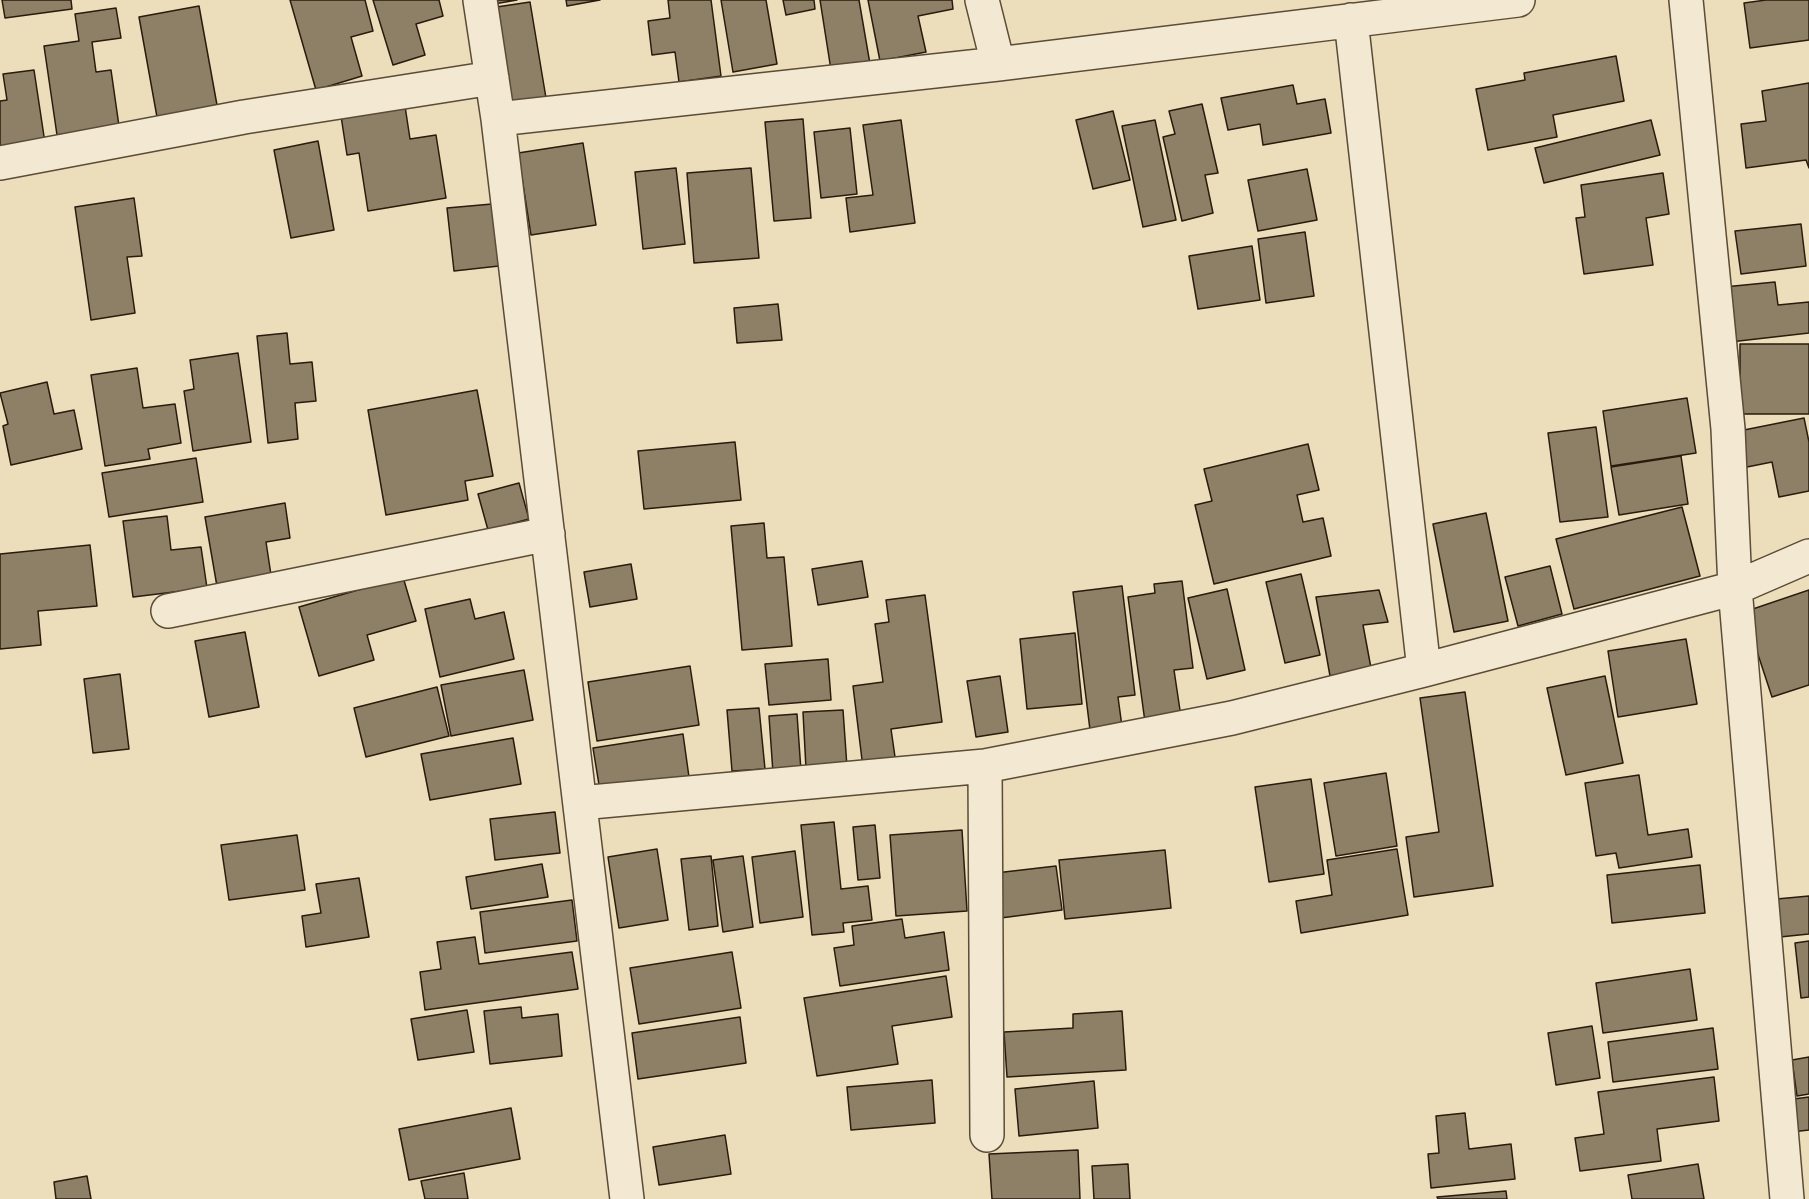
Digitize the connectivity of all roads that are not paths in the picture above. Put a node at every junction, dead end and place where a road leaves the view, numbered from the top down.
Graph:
1 (480, 0) edge
2 (982, 0) edge
3 (1518, 0) edge
4 (1686, 0) edge
5 (1351, 20) junction
6 (998, 64) junction
7 (492, 78) junction
8 (498, 119) junction
9 (0, 163) edge
10 (548, 534) junction
11 (1809, 556) edge
12 (1734, 588) junction
13 (168, 611) dead end
14 (1424, 670) junction
15 (985, 766) junction
16 (580, 804) junction
17 (987, 1135) dead end
18 (627, 1199) edge
19 (1787, 1199) edge

1 - 7 street
2 - 6 street
3 - 5 street
4 - 12 street
5 - 6 street
5 - 14 street
6 - 8 street
7 - 8 street
7 - 9 street
8 - 10 street
10 - 13 street
10 - 16 street
11 - 12 street
12 - 14 street
12 - 19 street
14 - 15 street
15 - 16 street
15 - 17 street
16 - 18 street

